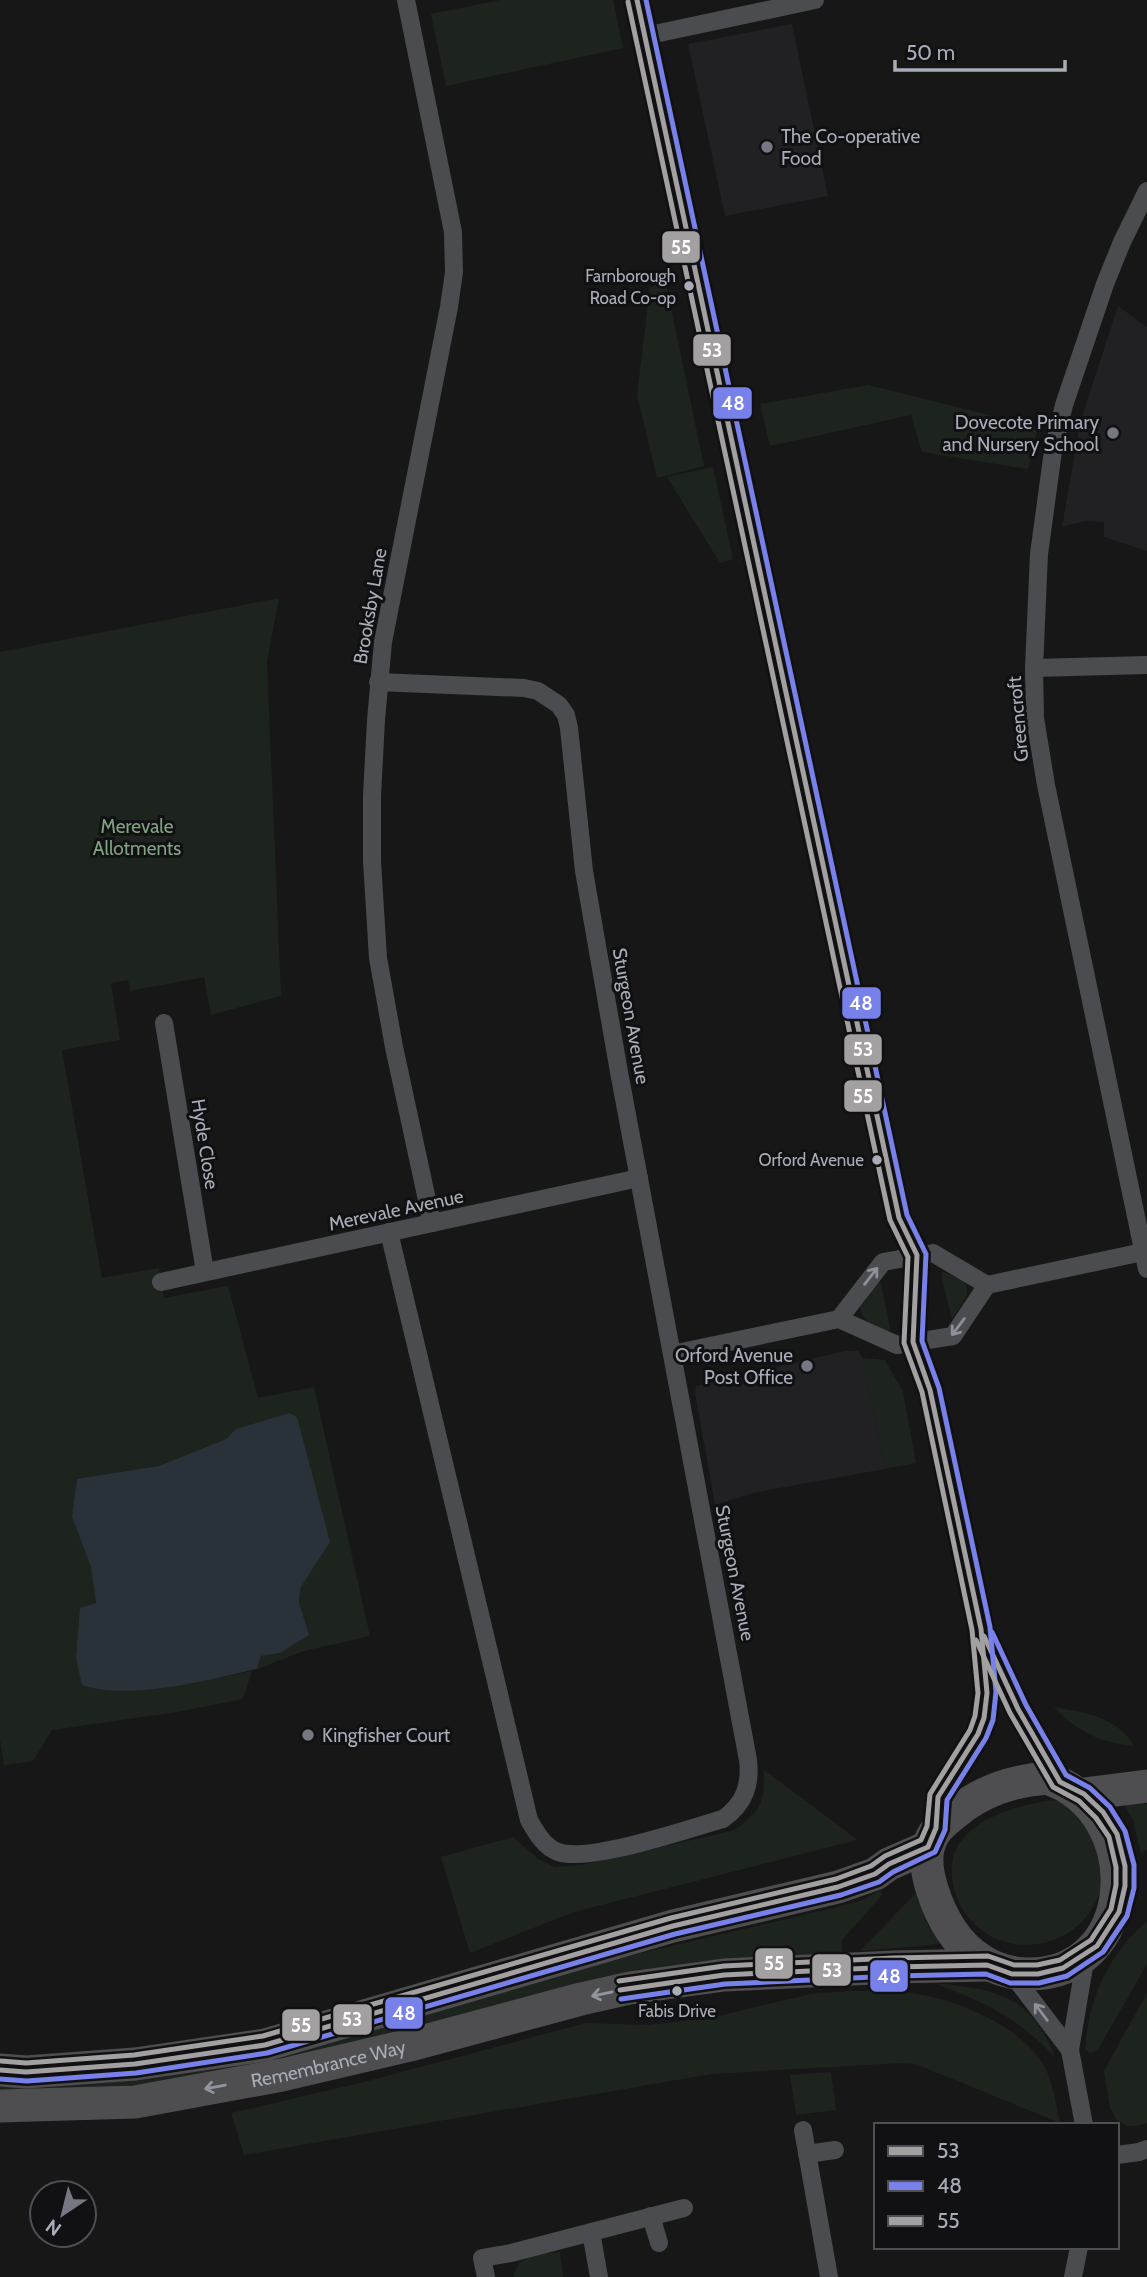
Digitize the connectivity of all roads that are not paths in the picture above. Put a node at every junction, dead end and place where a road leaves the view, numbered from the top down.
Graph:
1 (406, 0) edge
2 (637, 0) edge
3 (807, 1) edge
4 (645, 36) junction
5 (1147, 191) edge
6 (1147, 665) edge
7 (1034, 668) junction
8 (379, 682) junction
9 (164, 1023) dead end
10 (639, 1178) junction
11 (432, 1223) junction
12 (389, 1232) junction
13 (917, 1255) junction
14 (1145, 1261) edge
15 (205, 1272) junction
16 (161, 1282) dead end
17 (987, 1285) junction
18 (839, 1319) junction
19 (913, 1342) junction
20 (672, 1354) junction
21 (981, 1629) junction
22 (1147, 1786) edge
23 (1072, 1788) junction
24 (932, 1838) junction
25 (1147, 1898) edge
26 (1096, 1945) junction
27 (1000, 1969) junction
28 (1070, 2050) junction
29 (0, 2070) edge
30 (0, 2106) edge
31 (1084, 2123) edge
32 (803, 2130) dead end
33 (1147, 2149) edge
34 (835, 2150) dead end
35 (807, 2154) junction
36 (1119, 2155) edge
37 (684, 2208) dead end
38 (651, 2216) junction
39 (591, 2232) junction
40 (659, 2244) dead end
41 (1079, 2249) edge
42 (486, 2277) edge
43 (599, 2277) edge
44 (829, 2277) edge
45 (1073, 2277) edge

1 - 8 street, Brooksby Lane
2 - 4 street
3 - 4 street
4 - 13 street
5 - 7 street, Greencroft
6 - 7 street
7 - 14 street, Greencroft
8 - 10 street, Sturgeon Avenue
8 - 11 street, Brooksby Lane
9 - 15 street, Hyde Close
10 - 11 street, Merevale Avenue
10 - 20 street, Sturgeon Avenue
11 - 12 street, Merevale Avenue
12 - 15 street, Merevale Avenue
12 - 20 street, Sturgeon Avenue
13 - 17 street
18 -> 13 street
13 - 19 street
14 - 17 street
15 - 16 street, Merevale Avenue
17 -> 19 street
18 - 19 street
18 - 20 street
19 - 21 street
21 - 23 street
21 - 24 street
22 - 23 highway
23 - 24 highway
23 - 26 highway
24 - 27 highway
24 - 29 highway, Remembrance Way
25 - 26 highway
26 - 27 highway
26 - 28 street
28 -> 27 street
27 -> 30 highway, Remembrance Way
28 - 31 street
32 - 35 street
33 - 36 street
34 - 35 street
35 - 44 street
37 - 38 street
38 - 39 street
38 - 40 street
39 - 42 street
39 - 43 street
41 - 45 street

